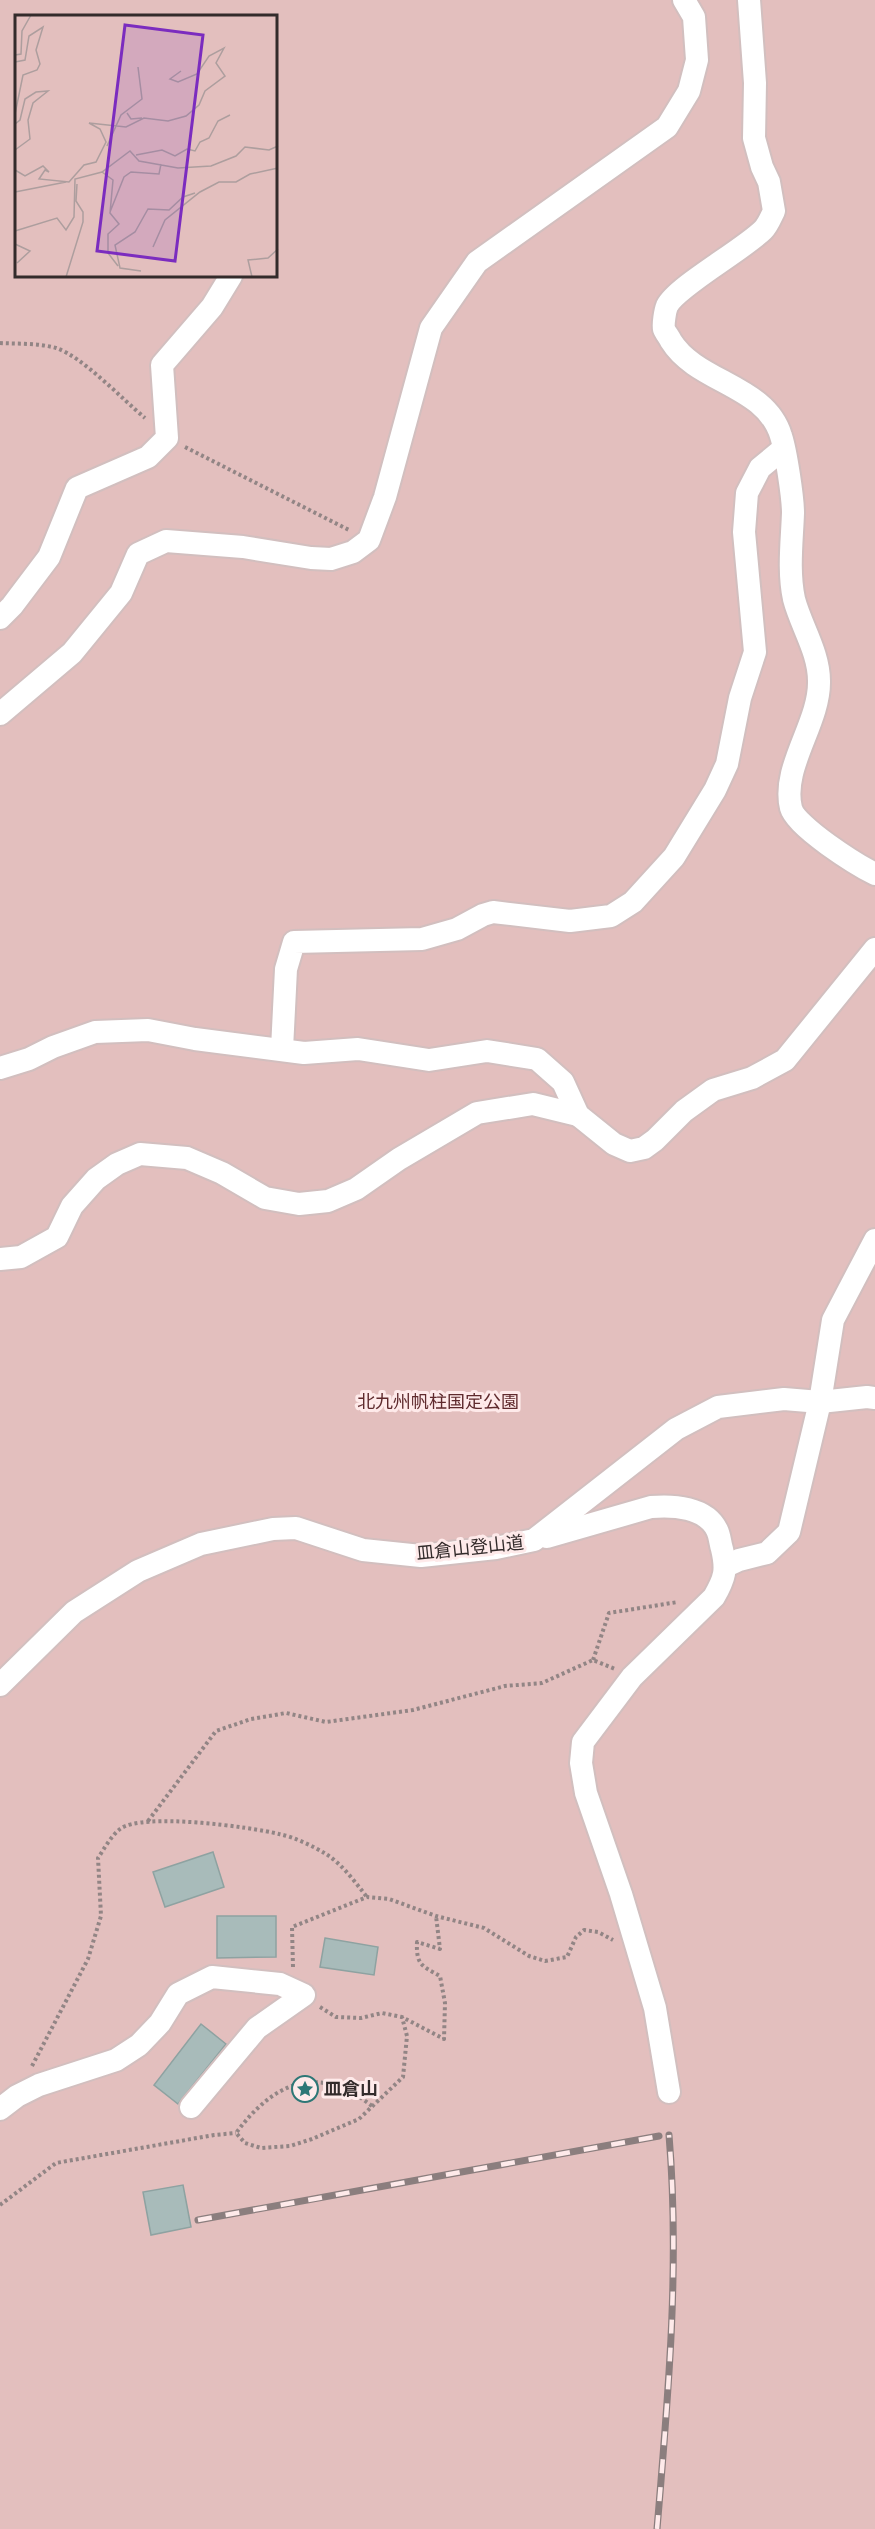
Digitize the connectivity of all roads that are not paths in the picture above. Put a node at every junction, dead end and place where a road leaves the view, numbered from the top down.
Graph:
1 (684, 0) edge
2 (749, 0) edge
3 (230, 278) edge
4 (783, 449) junction
5 (0, 618) edge
6 (0, 714) edge
7 (875, 874) edge
8 (875, 949) edge
9 (282, 1049) junction
10 (0, 1068) edge
11 (578, 1115) junction
12 (875, 1240) edge
13 (0, 1259) edge
14 (875, 1398) edge
15 (820, 1402) junction
16 (534, 1540) junction
17 (726, 1566) junction
18 (0, 1685) edge
19 (669, 2092) dead end
20 (8, 2103) edge
21 (191, 2107) dead end

1 - 6 street
2 - 4 street
3 - 5 street
4 - 7 street
4 - 9 street
8 - 11 street
9 - 10 street
9 - 11 street
11 - 13 street
12 - 15 street
14 - 15 street, 皿倉山登山道
15 - 16 street, 皿倉山登山道
15 - 17 street
16 - 17 street
16 - 18 street, 皿倉山登山道
17 - 19 street
20 - 21 street

